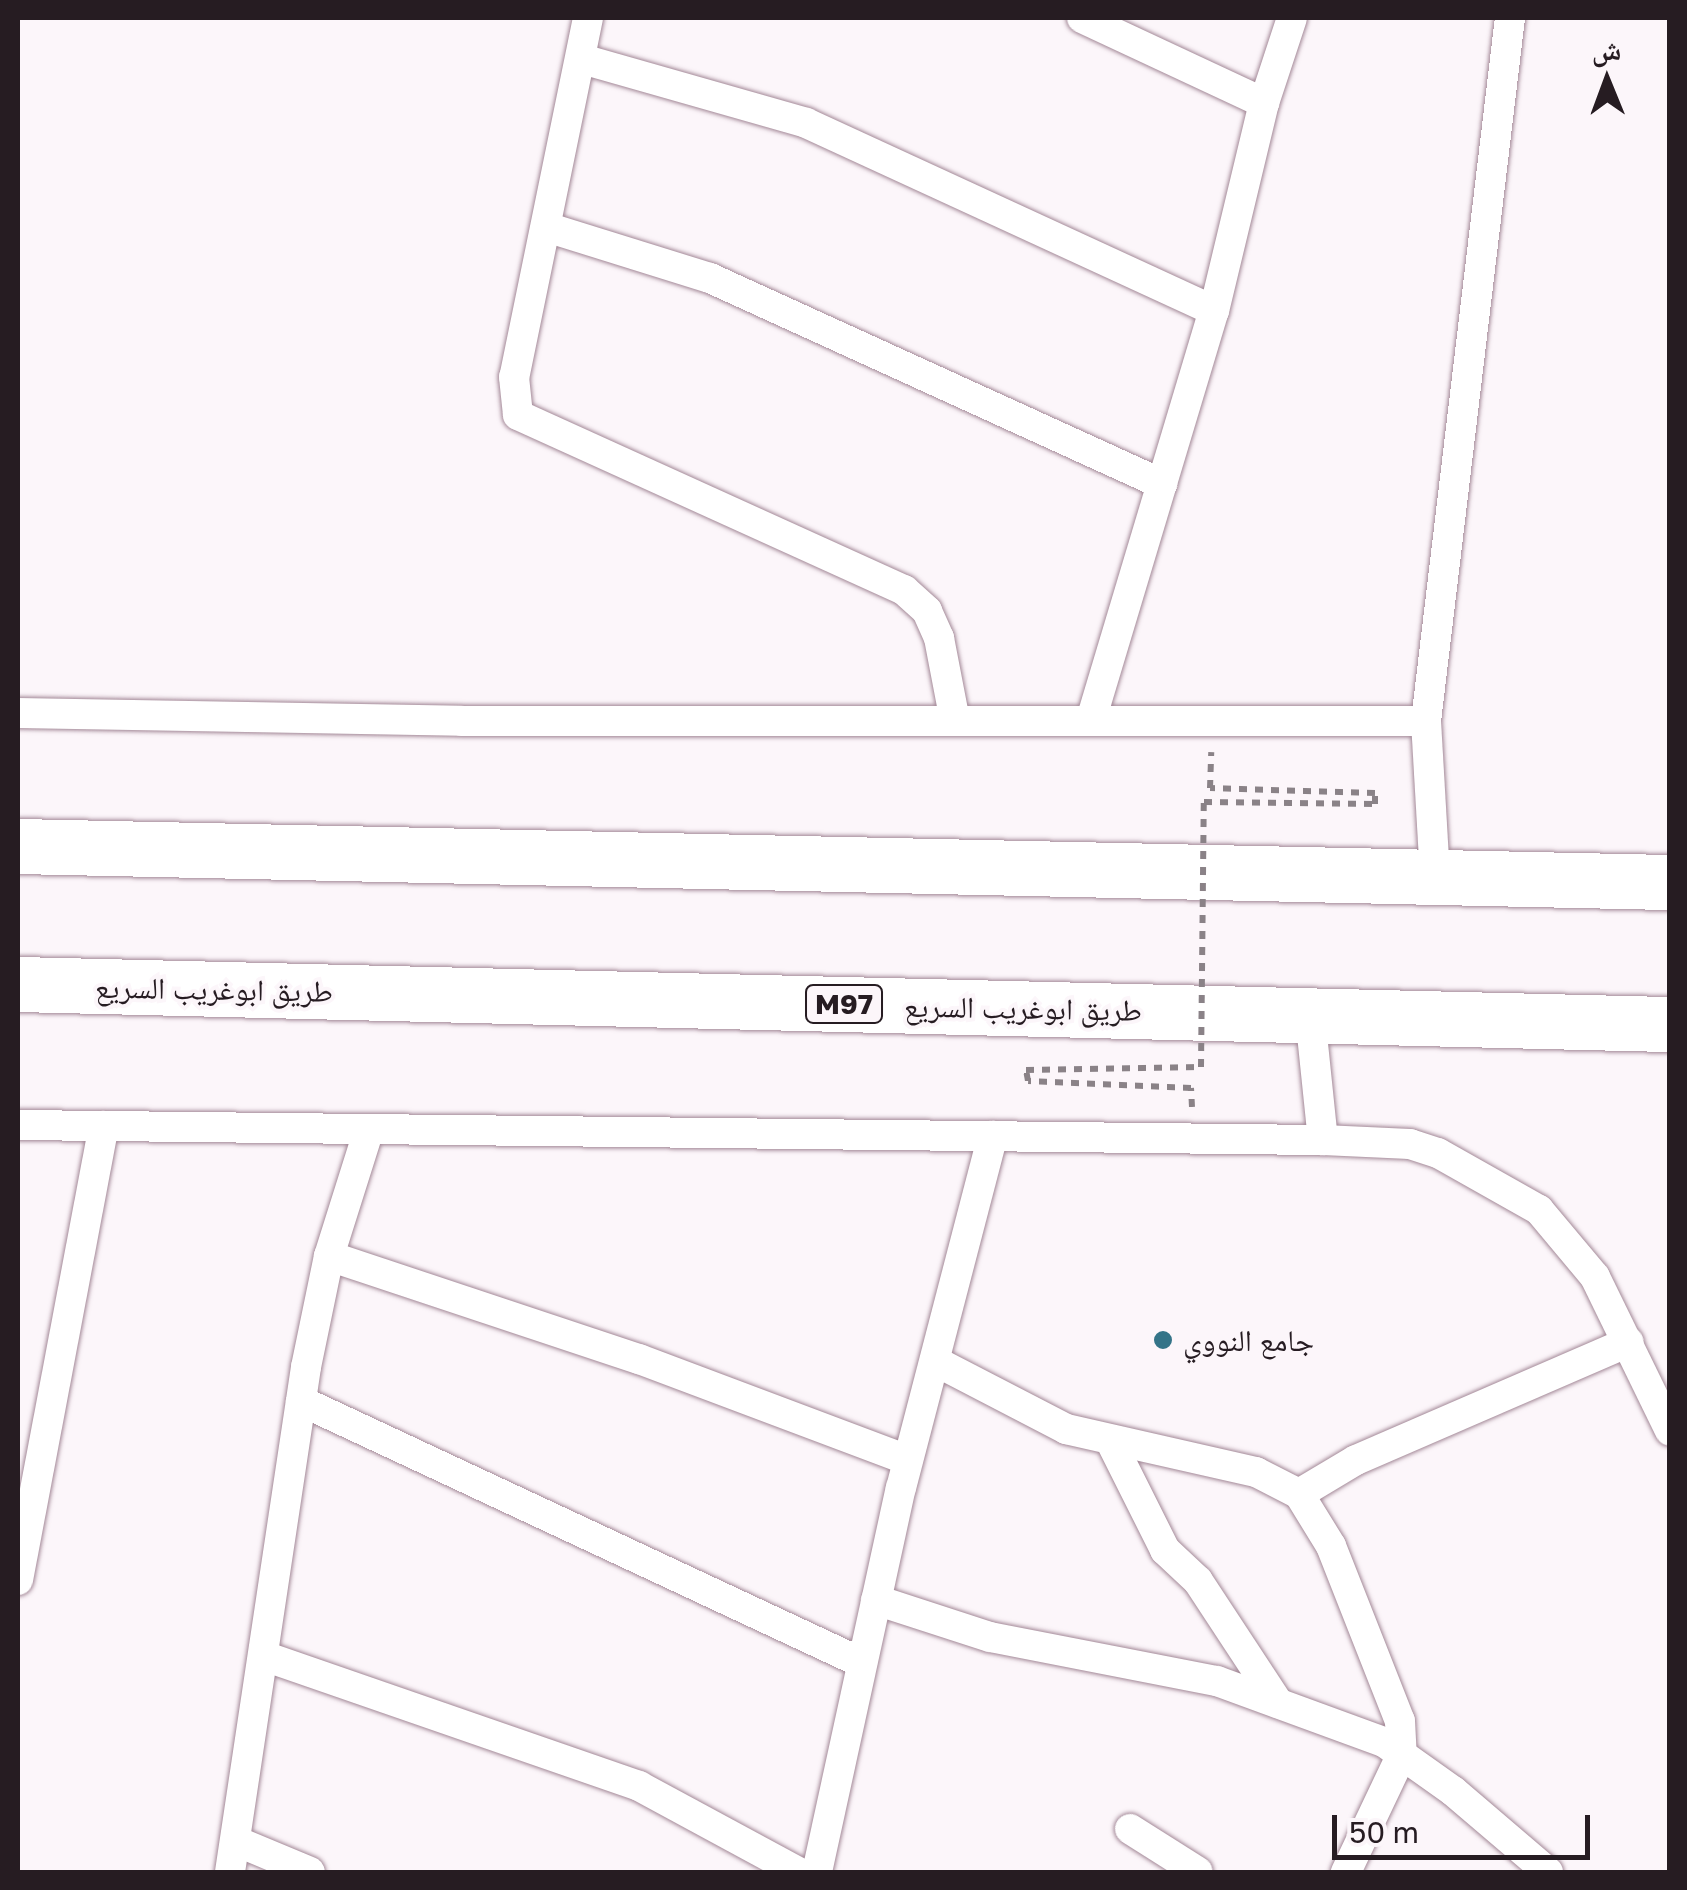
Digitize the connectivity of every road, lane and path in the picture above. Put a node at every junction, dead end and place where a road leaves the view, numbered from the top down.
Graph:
1 (588, 18) edge
2 (1082, 18) edge
3 (1292, 18) edge
4 (1510, 18) edge
5 (582, 59) junction
6 (1264, 102) junction
7 (546, 227) junction
8 (1214, 311) junction
9 (1162, 484) junction
10 (18, 713) edge
11 (954, 716) junction
12 (1091, 720) junction
13 (1426, 721) junction
14 (1210, 788) dead end
15 (18, 846) edge
16 (1436, 877) junction
17 (1670, 882) edge
18 (18, 984) edge
19 (1310, 1015) junction
20 (1670, 1024) edge
21 (1191, 1088) dead end
22 (18, 1126) edge
23 (104, 1126) junction
24 (369, 1129) junction
25 (993, 1136) junction
26 (1322, 1140) junction
27 (329, 1256) junction
28 (1629, 1342) junction
29 (934, 1361) junction
30 (301, 1400) junction
31 (1670, 1431) edge
32 (1112, 1444) junction
33 (908, 1460) junction
34 (1299, 1494) junction
35 (18, 1580) edge
36 (876, 1600) junction
37 (264, 1656) junction
38 (862, 1662) junction
39 (1278, 1703) junction
40 (1402, 1754) junction
41 (1130, 1830) dead end
42 (236, 1841) junction
43 (230, 1872) edge
44 (310, 1872) edge
45 (798, 1872) edge
46 (817, 1872) edge
47 (1198, 1872) edge
48 (1346, 1872) edge
49 (1548, 1872) edge

1 - 5 street
2 - 6 street
3 - 6 street
4 - 13 street
5 - 7 street
5 - 8 street
6 - 8 street
7 - 9 street
7 - 11 street
8 - 9 street
9 - 12 street
10 - 11 street
11 - 12 street
12 - 13 street
13 - 16 street
14 - 21 path, bridge
15 - 16 highway
16 - 17 highway
18 - 19 highway, طريق ابوغريب السريع / M97
19 - 20 highway, طريق ابوغريب السريع / M97
19 - 26 street
22 - 23 street
23 - 24 street
23 - 35 street
24 - 25 street
24 - 27 street
25 - 26 street
25 - 29 street
26 - 28 street
27 - 30 street
27 - 33 street
28 - 31 street
28 - 34 street
29 - 32 street
29 - 33 street
30 - 37 street
30 - 38 street
32 - 34 street
32 - 39 street
33 - 36 street
34 - 40 street
36 - 38 street
36 - 39 street
37 - 42 street
37 - 45 street
38 - 46 street
39 - 40 street
40 - 48 street
40 - 49 street
41 - 47 street
42 - 43 street
42 - 44 street

